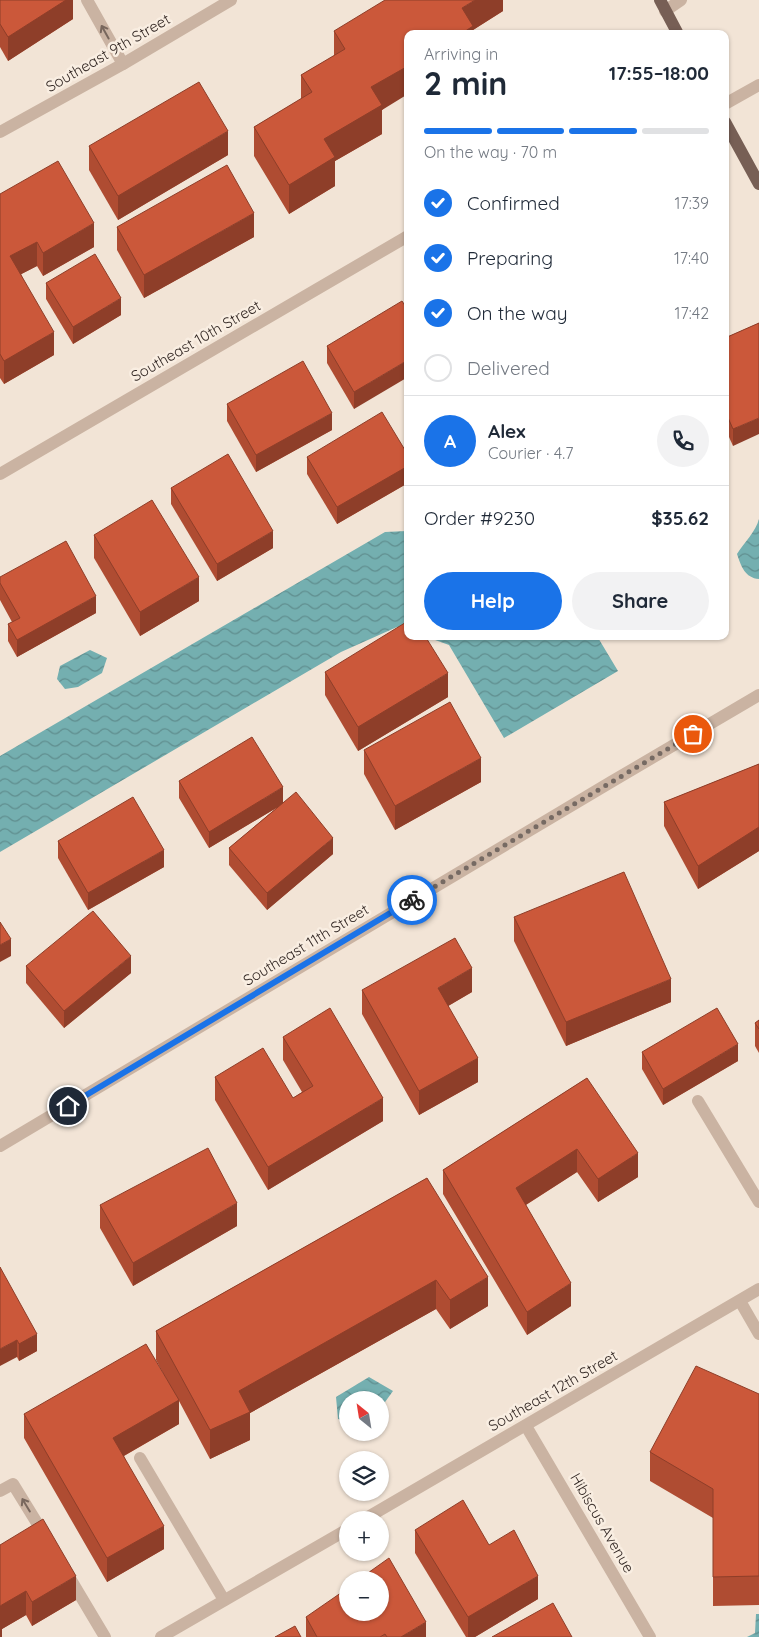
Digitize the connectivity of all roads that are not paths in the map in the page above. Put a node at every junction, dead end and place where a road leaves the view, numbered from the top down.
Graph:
1 (87, 0) edge
2 (231, 0) edge
3 (681, 0) edge
4 (662, 5) edge
5 (676, 30) edge
6 (123, 64) junction
7 (759, 85) edge
8 (729, 102) edge
9 (729, 129) edge
10 (0, 132) edge
11 (759, 184) edge
12 (404, 238) edge
13 (0, 474) edge
14 (759, 696) edge
15 (698, 1101) dead end
16 (0, 1146) edge
17 (759, 1202) edge
18 (759, 1289) edge
19 (740, 1300) junction
20 (759, 1334) edge
21 (526, 1426) junction
22 (140, 1458) dead end
23 (0, 1492) edge
24 (379, 1511) edge
25 (339, 1534) edge
26 (49, 1543) edge
27 (59, 1560) edge
28 (224, 1600) junction
29 (105, 1637) edge
30 (161, 1637) edge
31 (650, 1637) edge

6 -> 1 street
2 - 6 street, Southeast 9th Street
3 - 4 street
4 - 5 main road
6 - 10 street, Southeast 9th Street
7 - 8 street
9 - 11 main road
12 - 13 street, Southeast 10th Street
14 - 16 street, Southeast 11th Street
15 - 17 street
18 - 19 street, Southeast 12th Street
19 - 20 street
19 - 21 street, Southeast 12th Street
21 - 24 street, Southeast 12th Street
21 - 31 street, Hibiscus Avenue
22 - 28 street
26 -> 23 street
25 - 28 street
27 - 29 street
28 - 30 street

